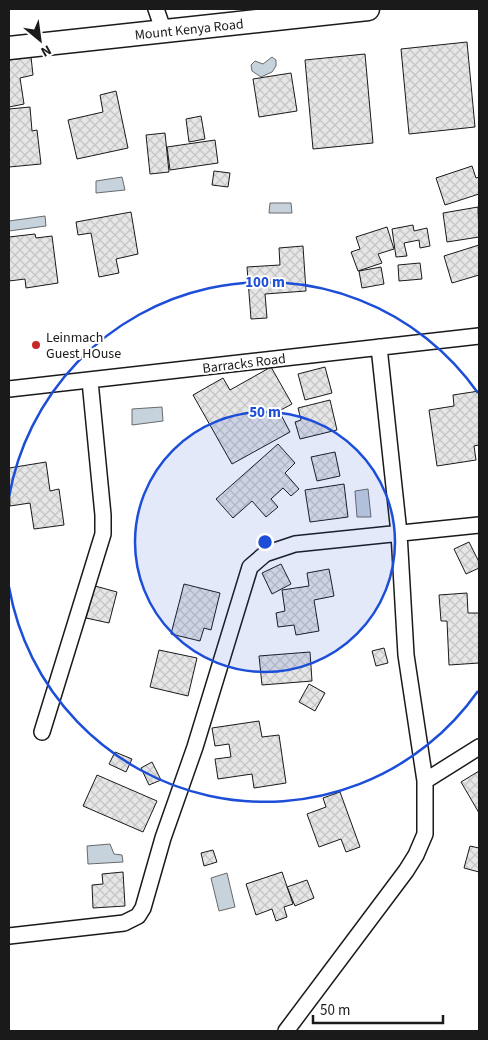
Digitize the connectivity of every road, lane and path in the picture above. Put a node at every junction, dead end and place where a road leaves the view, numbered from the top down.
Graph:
1 (156, 9) edge
2 (368, 9) edge
3 (164, 32) junction
4 (9, 48) edge
5 (479, 336) edge
6 (379, 347) junction
7 (90, 381) junction
8 (9, 389) edge
9 (479, 525) edge
10 (399, 533) junction
11 (42, 732) dead end
12 (479, 746) edge
13 (425, 781) junction
14 (9, 936) edge
15 (286, 1031) edge

1 - 3 street
2 - 3 main road, Mount Kenya Road
3 - 4 main road, Mount Kenya Road
5 - 6 street, Barracks Road
6 - 7 street, Barracks Road
6 - 10 street
7 - 8 street, Barracks Road
7 - 11 street
9 - 10 street
10 - 13 street
10 - 14 street
12 - 13 street
13 - 15 street

